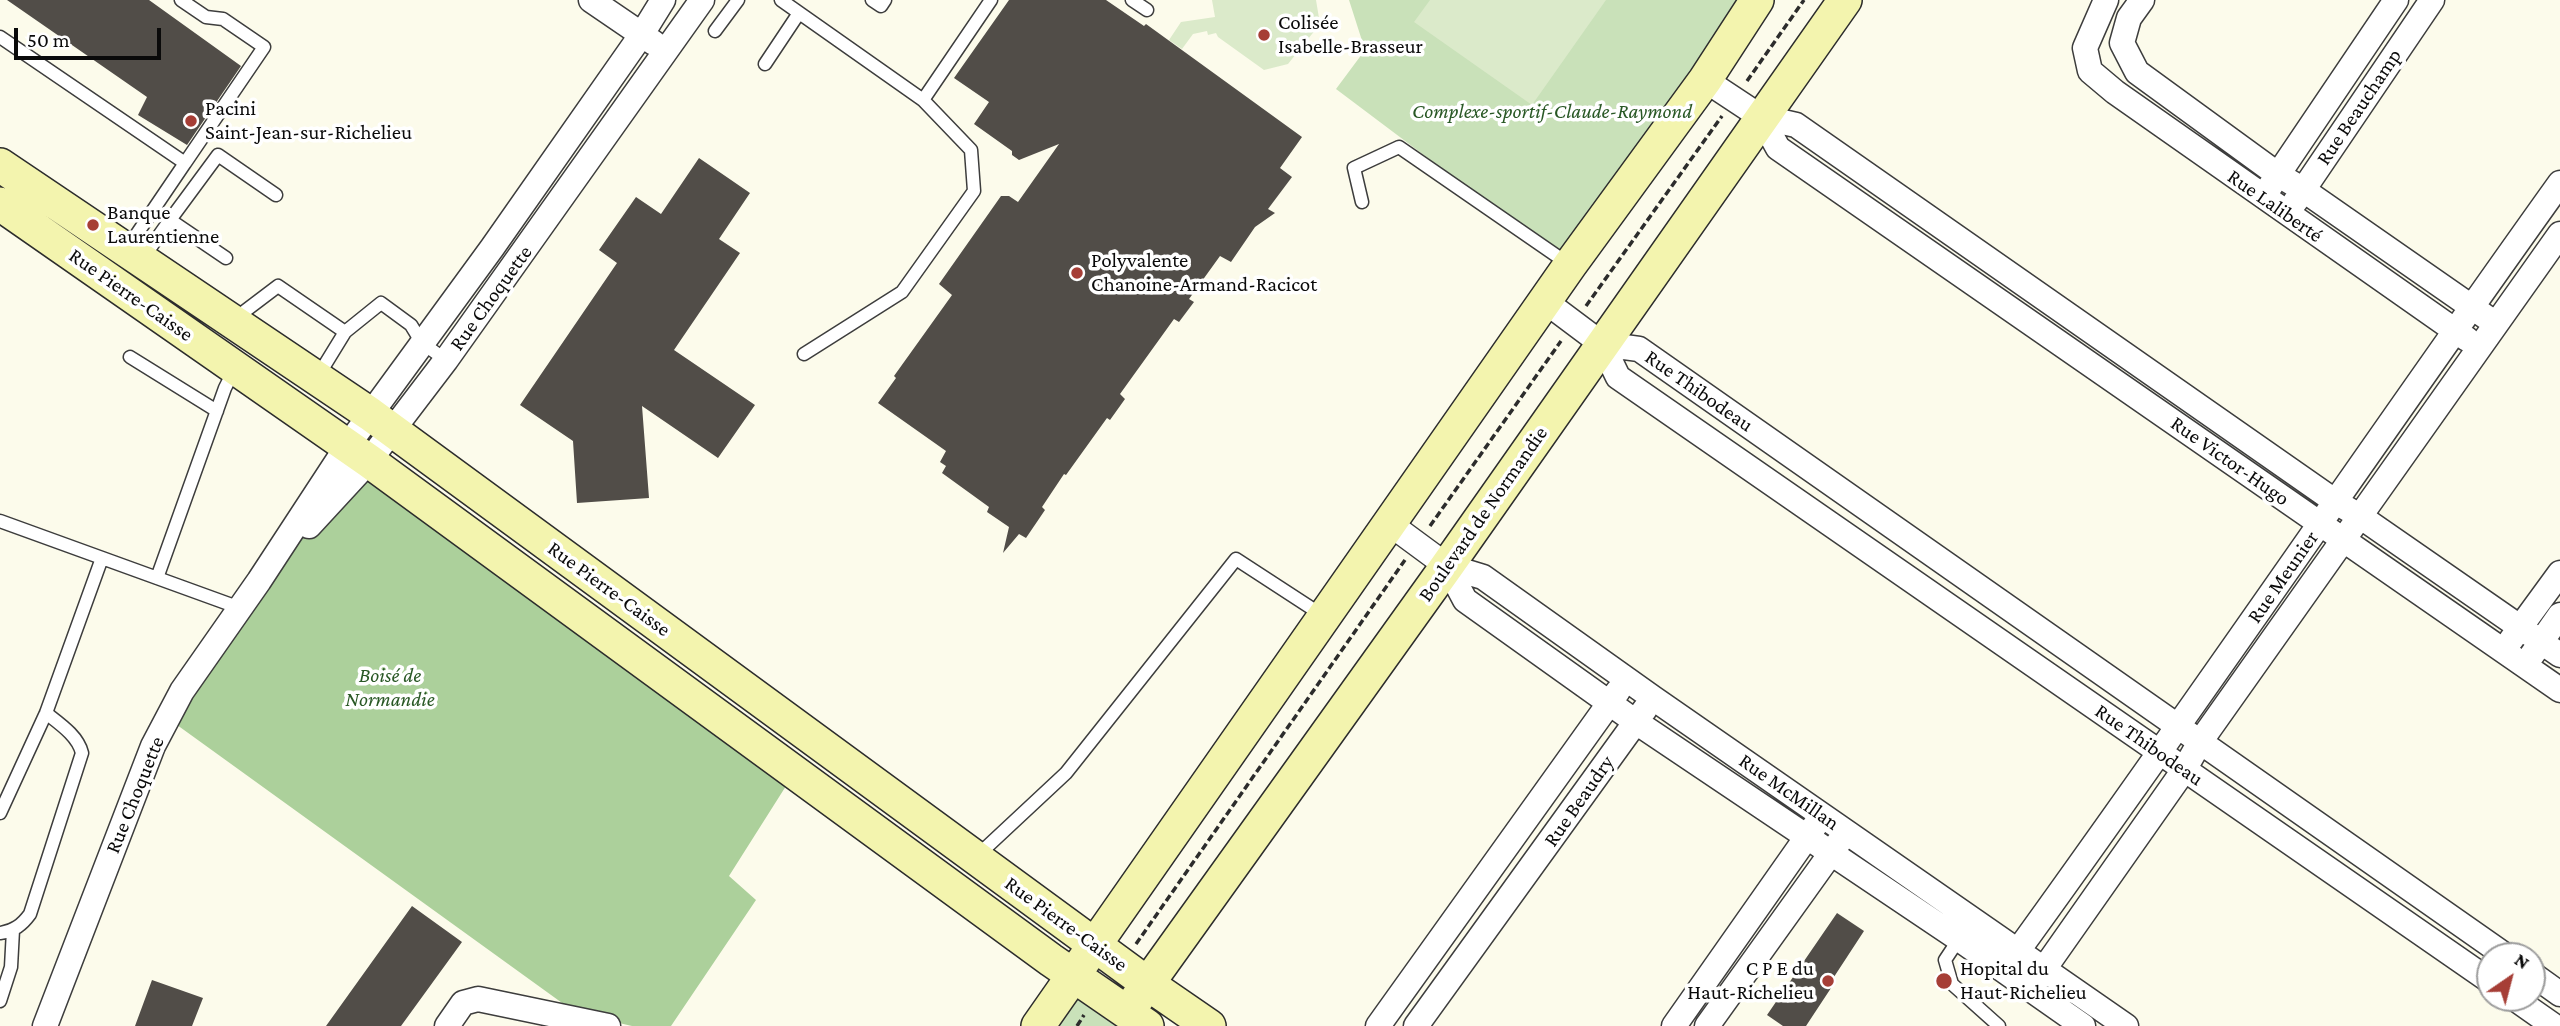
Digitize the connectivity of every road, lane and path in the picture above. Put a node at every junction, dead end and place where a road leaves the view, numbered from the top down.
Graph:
1 (181, 0) edge
2 (592, 0) edge
3 (702, 0) edge
4 (738, 0) edge
5 (780, 0) edge
6 (872, 0) edge
7 (885, 0) edge
8 (991, 0) edge
9 (1132, 0) edge
10 (1757, 0) edge
11 (1804, 0) edge
12 (1845, 0) edge
13 (2106, 0) edge
14 (2142, 0) edge
15 (2396, 0) edge
16 (2432, 0) edge
17 (655, 3) edge
18 (1147, 10) dead end
19 (799, 13) junction
20 (685, 25) junction
21 (715, 31) dead end
22 (642, 34) junction
23 (0, 37) edge
24 (2122, 43) junction
25 (666, 51) junction
26 (2086, 52) junction
27 (765, 64) dead end
28 (1705, 80) junction
29 (1734, 99) junction
30 (923, 100) junction
31 (1761, 117) junction
32 (185, 163) junction
33 (0, 165) edge
34 (2277, 174) junction
35 (2560, 183) edge
36 (2302, 190) junction
37 (276, 195) dead end
38 (2264, 198) junction
39 (1362, 202) dead end
40 (0, 204) edge
41 (2287, 215) junction
42 (170, 220) junction
43 (2560, 233) edge
44 (492, 248) junction
45 (134, 255) junction
46 (226, 258) dead end
47 (516, 265) junction
48 (1570, 265) junction
49 (1546, 302) junction
50 (2054, 305) junction
51 (2472, 307) junction
52 (1574, 323) junction
53 (236, 324) junction
54 (2495, 324) junction
55 (2038, 328) junction
56 (2454, 330) junction
57 (345, 332) junction
58 (422, 343) junction
59 (1602, 344) junction
60 (2478, 348) junction
61 (804, 354) dead end
62 (130, 357) dead end
63 (446, 360) junction
64 (235, 367) junction
65 (317, 378) junction
66 (217, 411) junction
67 (381, 422) junction
68 (358, 453) junction
69 (2336, 502) junction
70 (2361, 517) junction
71 (0, 521) edge
72 (2320, 523) junction
73 (1391, 524) junction
74 (2344, 541) junction
75 (1417, 543) junction
76 (1927, 552) junction
77 (102, 558) junction
78 (1447, 565) junction
79 (2560, 573) edge
80 (157, 578) junction
81 (1908, 578) junction
82 (240, 608) junction
83 (2560, 615) edge
84 (1325, 617) junction
85 (2521, 627) junction
86 (2551, 648) edge
87 (2502, 650) junction
88 (703, 658) junction
89 (2524, 665) junction
90 (1627, 679) junction
91 (679, 688) junction
92 (2560, 690) edge
93 (1653, 698) junction
94 (1609, 702) junction
95 (46, 713) junction
96 (1636, 722) junction
97 (2179, 726) junction
98 (814, 739) junction
99 (2200, 742) junction
100 (2160, 752) junction
101 (789, 768) junction
102 (2184, 769) junction
103 (1, 809) edge
104 (911, 810) junction
105 (1822, 814) junction
106 (1846, 832) junction
107 (1807, 836) junction
108 (888, 840) junction
109 (1830, 853) junction
110 (975, 858) junction
111 (1480, 884) junction
112 (2408, 886) junction
113 (953, 889) junction
114 (1506, 904) junction
115 (2390, 910) junction
116 (1965, 929) junction
117 (13, 930) junction
118 (0, 933) edge
119 (2486, 942) edge
120 (1109, 955) junction
121 (2011, 960) junction
122 (2476, 971) edge
123 (2037, 979) junction
124 (1148, 984) junction
125 (1086, 985) junction
126 (0, 1001) edge
127 (2537, 1012) edge
128 (1131, 1021) edge
129 (2554, 1022) edge
130 (44, 1026) edge
131 (447, 1026) edge
132 (608, 1026) edge
133 (1038, 1026) edge
134 (1077, 1026) edge
135 (1209, 1026) edge
136 (1378, 1026) edge
137 (1416, 1026) edge
138 (1674, 1026) edge
139 (1707, 1026) edge
140 (1999, 1026) edge
141 (2083, 1026) edge
142 (2126, 1026) edge

1 - 32 lane
2 - 22 street
3 - 20 street, Rue Choquette
4 - 21 lane
5 - 19 lane
6 - 7 lane
8 - 30 lane
9 - 18 lane
10 - 28 street
11 - 29 path
12 - 31 street, Boulevard de Normandie
13 - 26 street
14 - 24 street
15 - 34 street, Rue Beauchamp
16 - 36 street, Rue Beauchamp
17 - 20 street
17 - 22 street, Rue Choquette
19 - 27 lane
19 - 30 lane
20 - 25 street, Rue Choquette
22 - 25 street
22 - 44 street, Rue Choquette
23 - 32 lane
24 - 26 street
24 - 34 street, Rue Laliberté
25 - 47 street, Rue Choquette
26 - 38 street, Rue Laliberté
28 - 29 street, Rue Victor-Hugo
28 - 48 street
29 - 31 street, Rue Victor-Hugo
29 - 52 path
30 - 61 lane
31 - 50 street, Rue Victor-Hugo
31 - 55 street, Rue Victor-Hugo
31 - 59 street, Boulevard de Normandie
32 - 45 lane
33 - 45 street, Rue Pierre-Caisse
34 - 36 street, Rue Laliberté
34 - 38 street, Rue Beauchamp
35 - 51 street, Rue Meunier
36 - 41 street, Rue Beauchamp
36 - 51 street, Rue Laliberté
37 - 42 lane
38 - 41 street, Rue Laliberté
39 - 48 lane
40 - 64 street, Rue Pierre-Caisse
41 - 56 street, Rue Laliberté
42 - 45 lane
42 - 46 lane
43 - 54 street, Rue Meunier
44 - 47 lane
44 - 58 street, Rue Choquette
45 - 53 street, Rue Pierre-Caisse
47 - 63 street, Rue Choquette
48 - 49 street
49 - 52 street, Rue Thibodeau
49 - 73 street
50 - 55 street
50 - 69 street, Rue Victor-Hugo
51 - 54 street, Rue Laliberté
51 - 56 street, Rue Meunier
52 - 59 street, Rue Thibodeau
52 - 75 path
53 - 57 lane
53 - 65 street, Rue Pierre-Caisse
54 - 60 street, Rue Meunier
55 - 72 street, Rue Victor-Hugo
56 - 60 street, Rue Laliberté
56 - 69 street, Rue Meunier
57 - 58 lane
57 - 65 lane
58 - 63 lane
58 - 67 street, Rue Choquette
59 - 76 street, Rue Thibodeau
59 - 78 street, Boulevard de Normandie
59 - 81 street, Rue Thibodeau
60 - 70 street, Rue Meunier
62 - 66 lane
63 - 67 street, Rue Choquette
64 - 66 lane
64 - 68 street, Rue Pierre-Caisse
65 - 67 street, Rue Pierre-Caisse
66 - 80 lane
67 - 68 street, Rue Choquette
67 - 88 street, Rue Pierre-Caisse
68 - 82 street, Rue Choquette
68 - 91 street, Rue Pierre-Caisse
69 - 70 street, Rue Victor-Hugo
69 - 72 street, Rue Meunier
70 - 74 street, Rue Meunier
70 - 85 street, Rue Victor-Hugo
71 - 77 lane
72 - 74 street, Rue Victor-Hugo
72 - 97 street, Rue Meunier
73 - 75 street, Rue McMillan
73 - 84 street
74 - 87 street, Rue Victor-Hugo
74 - 99 street, Rue Meunier
75 - 78 street, Rue McMillan
75 - 120 path
76 - 81 street
76 - 97 street, Rue Thibodeau
77 - 80 lane
77 - 95 lane
78 - 90 street, Rue McMillan
78 - 94 street, Rue McMillan
78 - 124 street, Boulevard de Normandie
79 - 85 street
80 - 82 lane
81 - 100 street, Rue Thibodeau
82 - 130 street, Rue Choquette
83 - 86 street
84 - 110 lane
84 - 120 street
85 - 86 street, Rue Victor-Hugo
85 - 87 street
86 - 89 street
87 - 89 street, Rue Victor-Hugo
88 - 91 street
88 - 98 street, Rue Pierre-Caisse
89 - 92 street, Rue Victor-Hugo
90 - 93 street, Rue McMillan
90 - 94 street, Rue Beaudry
91 - 101 street, Rue Pierre-Caisse
93 - 96 street, Rue Beaudry
93 - 105 street, Rue McMillan
94 - 96 street, Rue McMillan
94 - 111 street, Rue Beaudry
95 - 103 lane
95 - 117 lane
96 - 107 street, Rue McMillan
96 - 114 street, Rue Beaudry
97 - 99 street, Rue Thibodeau
97 - 100 street, Rue Meunier
98 - 101 street
98 - 104 street, Rue Pierre-Caisse
99 - 102 street, Rue Meunier
99 - 112 street, Rue Thibodeau
100 - 102 street, Rue Thibodeau
100 - 121 street, Rue Meunier
101 - 108 street, Rue Pierre-Caisse
102 - 115 street, Rue Thibodeau
102 - 123 street, Rue Meunier
104 - 108 street
104 - 110 street, Rue Pierre-Caisse
105 - 106 street, Rue McMillan
105 - 107 street
106 - 109 street
106 - 116 street, Rue McMillan
107 - 109 street, Rue McMillan
107 - 138 street
108 - 113 street, Rue Pierre-Caisse
109 - 116 street, Rue McMillan
109 - 139 street
110 - 113 street
110 - 120 street, Rue Pierre-Caisse
111 - 114 street
111 - 136 street, Rue Beaudry
112 - 115 street
112 - 119 street, Rue Thibodeau
113 - 125 street, Rue Pierre-Caisse
114 - 137 street, Rue Beaudry
115 - 122 street, Rue Thibodeau
116 - 121 street, Rue McMillan
116 - 140 lane
117 - 118 lane
117 - 126 lane
120 - 124 street, Rue Pierre-Caisse
120 - 125 street
121 - 123 street, Rue McMillan
123 - 141 street, Rue McMillan
123 - 142 street, Rue McMillan
124 - 128 street, Boulevard de Normandie
124 - 135 street, Rue Pierre-Caisse
125 - 128 street, Rue Pierre-Caisse
125 - 133 street
125 - 134 path
127 - 129 street
131 - 132 street

